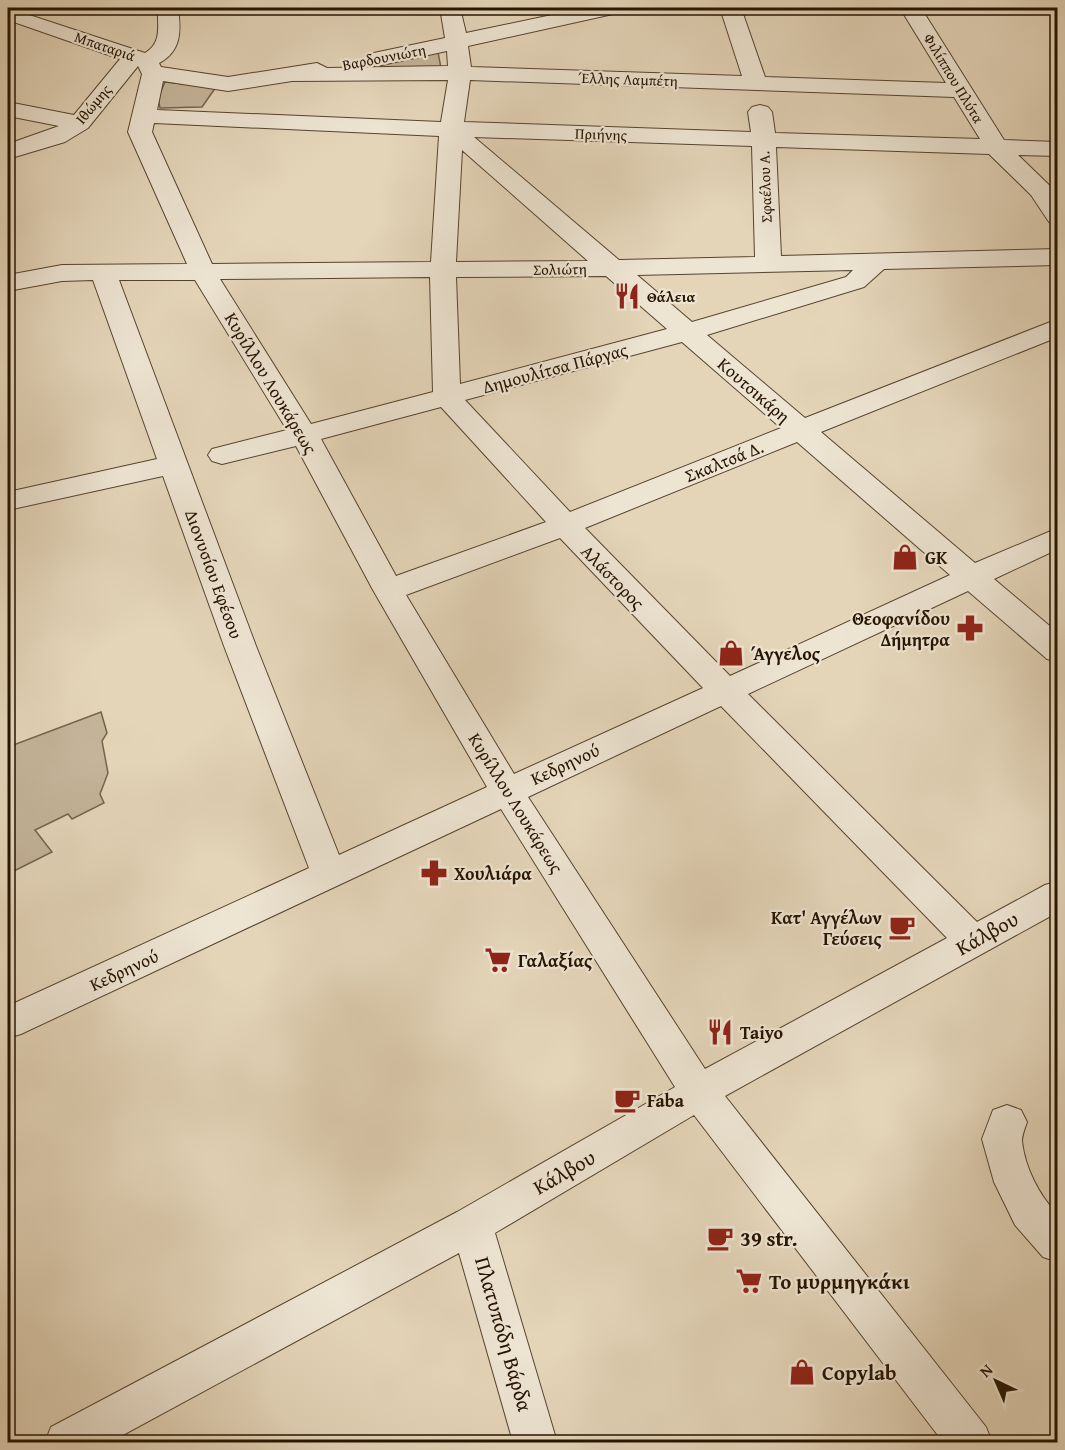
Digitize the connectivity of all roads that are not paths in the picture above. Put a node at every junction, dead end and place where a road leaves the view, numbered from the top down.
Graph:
1 (168, 8) edge
2 (450, 8) edge
3 (613, 8) edge
4 (731, 8) edge
5 (911, 8) edge
6 (8, 13) edge
7 (457, 43) junction
8 (145, 64) junction
9 (460, 73) junction
10 (296, 75) junction
11 (756, 83) junction
12 (960, 90) junction
13 (8, 109) edge
14 (760, 111) dead end
15 (144, 116) junction
16 (80, 123) junction
17 (451, 129) junction
18 (764, 139) junction
19 (997, 148) junction
20 (1058, 149) edge
21 (8, 152) edge
22 (1058, 217) edge
23 (1058, 257) edge
24 (878, 261) junction
25 (768, 263) junction
26 (613, 268) junction
27 (443, 271) junction
28 (202, 272) junction
29 (103, 273) junction
30 (8, 283) edge
31 (1058, 327) edge
32 (687, 332) junction
33 (447, 398) junction
34 (801, 430) junction
35 (304, 435) junction
36 (222, 455) dead end
37 (173, 465) junction
38 (8, 501) edge
39 (563, 526) junction
40 (1058, 537) edge
41 (971, 577) junction
42 (388, 590) junction
43 (1058, 651) edge
44 (724, 691) junction
45 (507, 791) junction
46 (329, 874) junction
47 (1058, 894) edge
48 (973, 941) junction
49 (8, 1023) edge
50 (699, 1092) junction
51 (1007, 1122) dead end
52 (472, 1226) junction
53 (1058, 1244) edge
54 (67, 1443) edge
55 (535, 1443) edge
56 (970, 1443) edge

1 - 8 street, Ιθώμης
2 - 7 street
3 - 7 street, Βαρδουνιώτη
4 - 11 street
5 - 12 street, Φιλίππου Πλύτα
6 - 8 street, Μπαταριά
7 - 9 street
7 - 10 street, Βαρδουνιώτη
8 - 10 street, Βαρδουνιώτη
8 - 15 street, Μπαταριά
8 - 16 street, Ιθώμης
9 - 10 street, Έλλης Λαμπέτη
9 - 11 street, Έλλης Λαμπέτη
9 - 17 street
11 - 12 street, Έλλης Λαμπέτη
12 - 19 street, Φιλίππου Πλύτα
13 - 16 street
14 - 18 street, Σφαέλου Α.
15 - 17 street, Πριήνης
15 - 28 street, Κυρίλλου Λουκάρεως
16 - 21 street, Ιθώμης
17 - 18 street, Πριήνης
17 - 26 street, Κουτσικάρη
17 - 27 street
18 - 19 street, Πριήνης
18 - 25 street, Σφαέλου Α.
19 - 20 street, Πριήνης
19 - 22 street, Φιλίππου Πλύτα
23 - 24 street, Σολιώτη
24 - 25 street, Σολιώτη
24 - 32 street, Δημουλίτσα Πάργας
25 - 26 street, Σολιώτη
26 - 27 street, Σολιώτη
26 - 32 street, Κουτσικάρη
27 - 28 street, Σολιώτη
27 - 33 street
28 - 29 street, Σολιώτη
28 - 35 street, Κυρίλλου Λουκάρεως
29 - 30 street, Σολιώτη
29 - 37 street, Διονυσίου Εφέσου
31 - 34 street, Σκαλτσά Δ.
32 - 33 street, Δημουλίτσα Πάργας
32 - 34 street, Κουτσικάρη
33 - 35 street, Δημουλίτσα Πάργας
33 - 39 street, Αλάστορος
34 - 39 street, Σκαλτσά Δ.
34 - 41 street, Κουτσικάρη
35 - 36 street, Δημουλίτσα Πάργας
35 - 42 street, Κυρίλλου Λουκάρεως
37 - 38 street
37 - 46 street, Διονυσίου Εφέσου
39 - 42 street, Σκαλτσά Δ.
39 - 44 street, Αλάστορος
40 - 41 street, Κεδρηνού
41 - 43 street, Κουτσικάρη
41 - 44 street, Κεδρηνού
42 - 45 street, Κυρίλλου Λουκάρεως
44 - 45 street, Κεδρηνού
44 - 48 street, Αλάστορος
45 - 46 street, Κεδρηνού
45 - 50 street, Κυρίλλου Λουκάρεως
46 - 49 street, Κεδρηνού
47 - 48 street, Κάλβου
48 - 50 street, Κάλβου
50 - 52 street, Κάλβου
50 - 56 street, Κυρίλλου Λουκάρεως
51 - 53 street
52 - 54 street, Κάλβου
52 - 55 street, Πλατυπόδη Βάρδα

